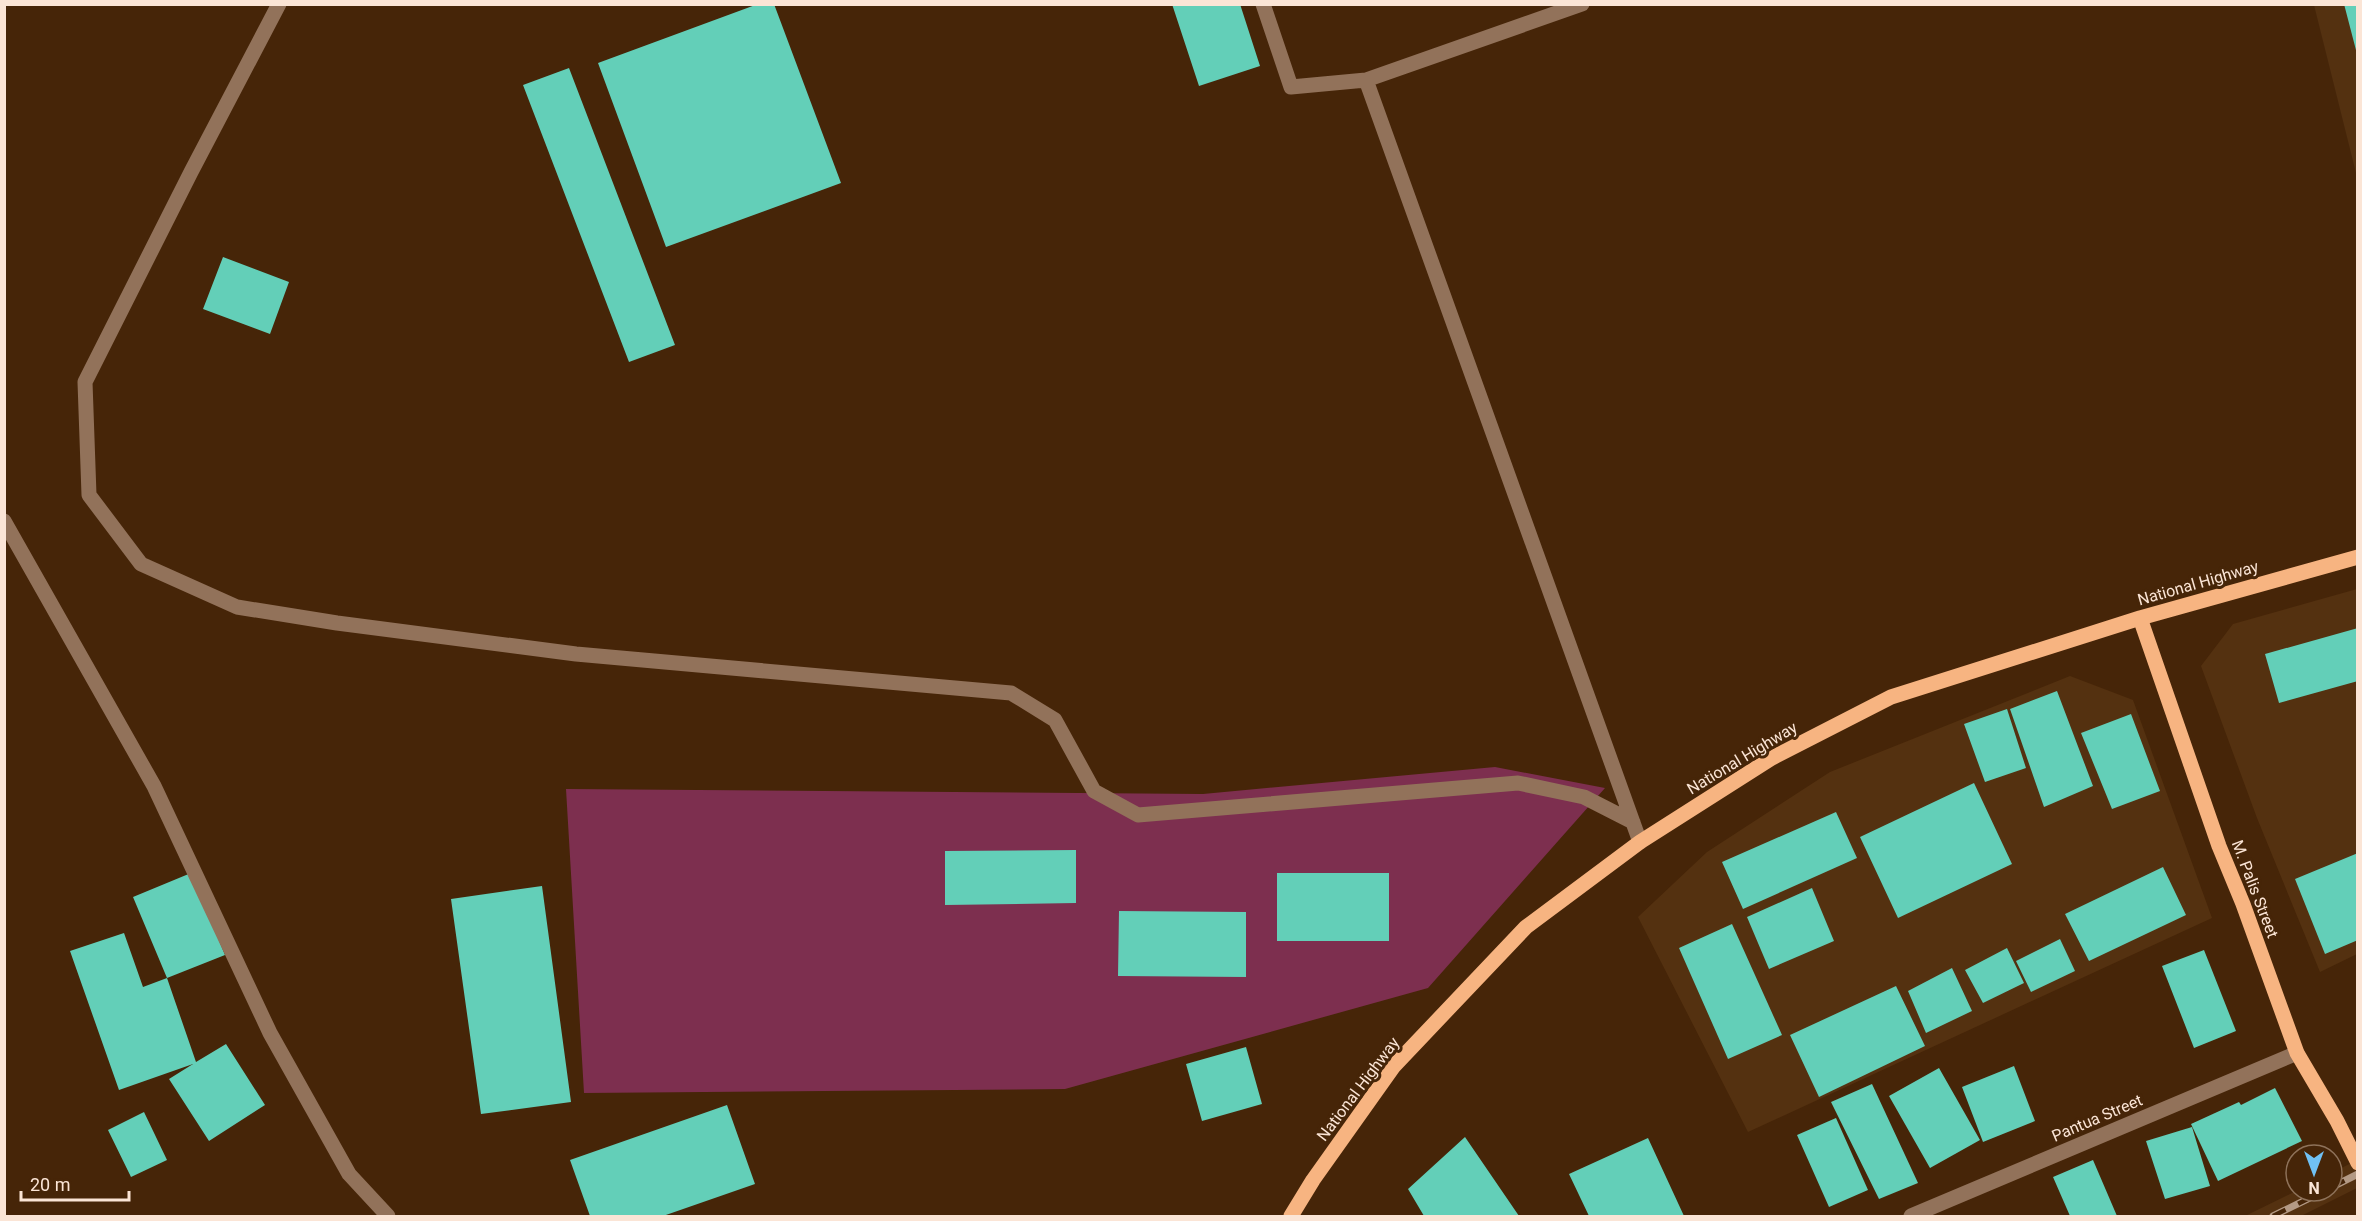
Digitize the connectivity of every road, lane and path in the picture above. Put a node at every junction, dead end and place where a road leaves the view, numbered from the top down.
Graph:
1 (279, 4) edge
2 (1263, 4) edge
3 (1582, 4) edge
4 (1366, 80) junction
5 (4, 521) edge
6 (2358, 557) edge
7 (2140, 618) junction
8 (1633, 822) junction
9 (1640, 842) junction
10 (2297, 1053) junction
11 (2358, 1163) edge
12 (388, 1216) edge
13 (1290, 1216) edge
14 (1911, 1216) edge

1 - 8 street
2 - 4 street
3 - 4 street
4 - 8 street
5 - 12 street
6 - 7 main road, National Highway
7 - 9 main road, National Highway
7 - 10 main road, M. Palis Street
8 - 9 street
9 - 13 main road, National Highway
10 - 11 main road, M. Palis Street
10 - 14 street, Pantua Street

